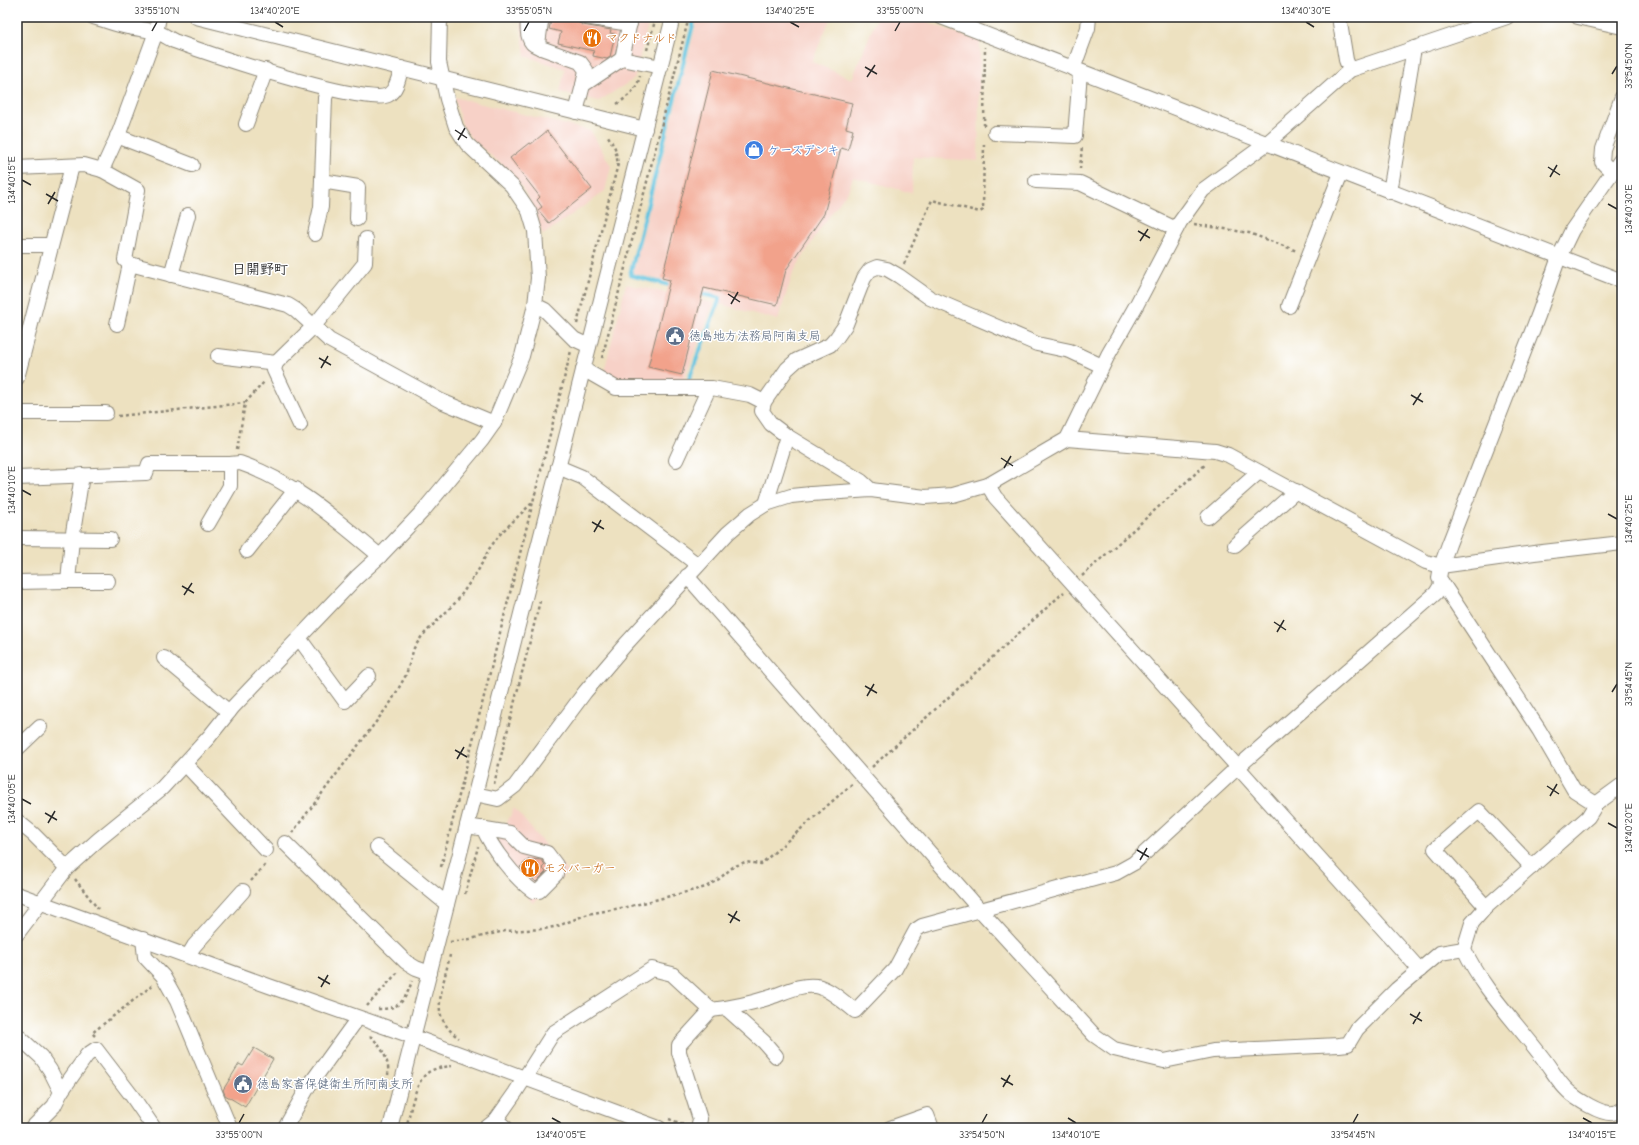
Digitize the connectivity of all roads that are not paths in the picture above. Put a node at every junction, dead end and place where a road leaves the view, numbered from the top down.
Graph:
1 (93, 17) edge
2 (159, 17) edge
3 (196, 17) edge
4 (440, 17) edge
5 (530, 17) edge
6 (544, 17) edge
7 (586, 17) edge
8 (674, 17) edge
9 (941, 17) edge
10 (1089, 17) edge
11 (1339, 17) edge
12 (1507, 17) edge
13 (1578, 17) edge
14 (1491, 19) edge
15 (631, 21) edge
16 (1622, 27) edge
17 (156, 32) junction
18 (541, 48) junction
19 (1414, 48) junction
20 (622, 59) junction
21 (661, 67) junction
22 (401, 68) junction
23 (266, 70) junction
24 (1076, 70) junction
25 (1350, 70) junction
26 (442, 79) junction
27 (582, 85) junction
28 (328, 89) junction
29 (1622, 97) edge
30 (576, 112) junction
31 (246, 124) dead end
32 (645, 129) junction
33 (988, 134) road end
34 (117, 136) junction
35 (1266, 144) junction
36 (1622, 158) edge
37 (192, 165) dead end
38 (72, 166) junction
39 (17, 168) edge
40 (102, 170) junction
41 (1612, 172) junction
42 (1341, 173) junction
43 (1036, 180) dead end
44 (322, 181) junction
45 (1390, 192) junction
46 (188, 215) dead end
47 (356, 219) dead end
48 (1178, 226) junction
49 (315, 234) dead end
50 (366, 239) dead end
51 (17, 245) edge
52 (51, 245) junction
53 (1559, 257) junction
54 (130, 264) junction
55 (171, 275) junction
56 (1622, 281) edge
57 (535, 305) junction
58 (1289, 306) dead end
59 (117, 324) dead end
60 (314, 326) junction
61 (23, 329) edge
62 (589, 346) junction
63 (218, 356) dead end
64 (1102, 366) junction
65 (275, 367) junction
66 (584, 369) junction
67 (17, 378) edge
68 (709, 388) junction
69 (764, 402) junction
70 (17, 413) edge
71 (106, 413) road end
72 (494, 423) junction
73 (300, 425) dead end
74 (787, 436) junction
75 (1067, 439) junction
76 (676, 460) dead end
77 (232, 464) junction
78 (558, 467) junction
79 (1259, 472) junction
80 (82, 476) junction
81 (17, 478) edge
82 (988, 485) junction
83 (296, 489) junction
84 (870, 490) junction
85 (1296, 491) junction
86 (766, 504) junction
87 (1208, 517) dead end
88 (208, 524) dead end
89 (17, 538) edge
90 (72, 539) junction
91 (110, 539) dead end
92 (1622, 543) edge
93 (1236, 545) dead end
94 (247, 551) dead end
95 (380, 556) junction
96 (698, 565) junction
97 (1441, 566) junction
98 (687, 576) junction
99 (68, 581) junction
100 (108, 581) dead end
101 (17, 582) edge
102 (1442, 583) junction
103 (299, 638) junction
104 (164, 658) dead end
105 (369, 676) dead end
106 (229, 712) junction
107 (40, 727) dead end
108 (17, 749) edge
109 (185, 764) junction
110 (1238, 767) junction
111 (1622, 785) edge
112 (475, 794) junction
113 (1596, 804) junction
114 (17, 821) edge
115 (467, 826) junction
116 (483, 828) junction
117 (285, 843) road end
118 (377, 847) dead end
119 (268, 856) road end
120 (1532, 866) junction
121 (67, 868) junction
122 (243, 891) road end
123 (17, 894) edge
124 (41, 903) junction
125 (447, 904) junction
126 (1486, 907) junction
127 (980, 910) junction
128 (17, 934) edge
129 (143, 939) junction
130 (1464, 949) junction
131 (188, 956) junction
132 (1420, 970) junction
133 (430, 973) junction
134 (726, 1008) junction
135 (711, 1010) junction
136 (359, 1011) junction
137 (17, 1035) edge
138 (414, 1036) junction
139 (776, 1056) dead end
140 (525, 1078) junction
141 (61, 1092) junction
142 (1622, 1110) edge
143 (664, 1123) edge
144 (496, 1125) edge
145 (287, 1127) edge
146 (692, 1127) edge
147 (32, 1128) edge
148 (154, 1128) edge
149 (230, 1128) edge
150 (390, 1128) edge
151 (890, 1128) edge
152 (932, 1128) edge

1 - 17 street
2 - 17 street
3 - 22 street
4 - 26 street
5 - 18 street
6 - 18 street
7 - 15 street
8 - 21 street
9 - 24 street
10 - 24 street
11 - 25 street
12 - 14 street
13 - 16 street
14 - 19 street
15 - 20 street
17 - 23 street
17 - 34 street
18 - 27 street
19 - 25 street
19 - 45 street
20 - 21 street
20 - 27 street
21 - 32 street
22 - 26 street
22 - 28 street
23 - 28 street
23 - 31 street
24 - 33 street
24 - 35 street
25 - 35 street
26 - 30 street
26 - 57 street
27 - 30 street
28 - 44 street
29 - 41 street
30 - 32 street
32 - 62 street
34 - 37 street
34 - 40 street
35 - 42 street
35 - 48 street
36 - 41 street
38 - 39 street
38 - 40 street
38 - 52 street
40 - 54 street
41 - 53 street
42 - 45 street
42 - 58 street
43 - 48 street
44 - 47 street
44 - 49 street
45 - 53 street
46 - 55 street
48 - 64 street
50 - 60 street
51 - 52 street
52 - 61 street
53 - 56 street
53 - 97 street
54 - 55 street
54 - 59 street
55 - 60 street
57 - 62 street
57 - 72 street
60 - 65 street
60 - 72 street
61 - 67 street
62 - 66 street
63 - 65 street
64 - 69 street
64 - 75 street
65 - 73 street
66 - 68 street
66 - 78 street
68 - 69 street
68 - 76 street
69 - 74 street
70 - 71 street
72 - 95 street
74 - 84 street
74 - 86 street
75 - 79 street
75 - 82 street
77 - 80 street
77 - 83 street
77 - 88 street
78 - 96 street
78 - 112 street
79 - 85 street
79 - 87 street
80 - 81 street
80 - 90 street
82 - 84 street
82 - 110 street
83 - 94 street
83 - 95 street
84 - 86 street
85 - 93 street
85 - 97 street
86 - 96 street
89 - 90 street
90 - 91 street
90 - 99 street
92 - 97 street
95 - 103 street
96 - 98 street
97 - 102 street
98 - 112 street
98 - 127 street
99 - 100 street
99 - 101 street
102 - 110 street
102 - 113 street
103 - 105 street
103 - 106 street
104 - 106 street
106 - 109 street
107 - 108 street
109 - 119 street
109 - 121 street
110 - 127 street
110 - 132 street
111 - 113 street
112 - 115 street
113 - 120 street
114 - 121 street
115 - 116 street
115 - 125 street
116 - 116 street
117 - 133 street
118 - 125 street
120 - 126 street
120 - 126 street
121 - 124 street
122 - 131 street
123 - 124 street
124 - 128 street
124 - 129 street
125 - 133 street
126 - 130 street
127 - 132 street
127 - 134 street
129 - 131 street
129 - 149 street
130 - 132 street
130 - 142 street
131 - 136 street
133 - 138 street
134 - 135 street
134 - 139 street
135 - 140 street
135 - 146 street
136 - 138 street
136 - 145 street
137 - 141 street
138 - 140 street
138 - 150 street
140 - 143 street
140 - 144 street
141 - 147 street
141 - 148 street
151 - 152 street

